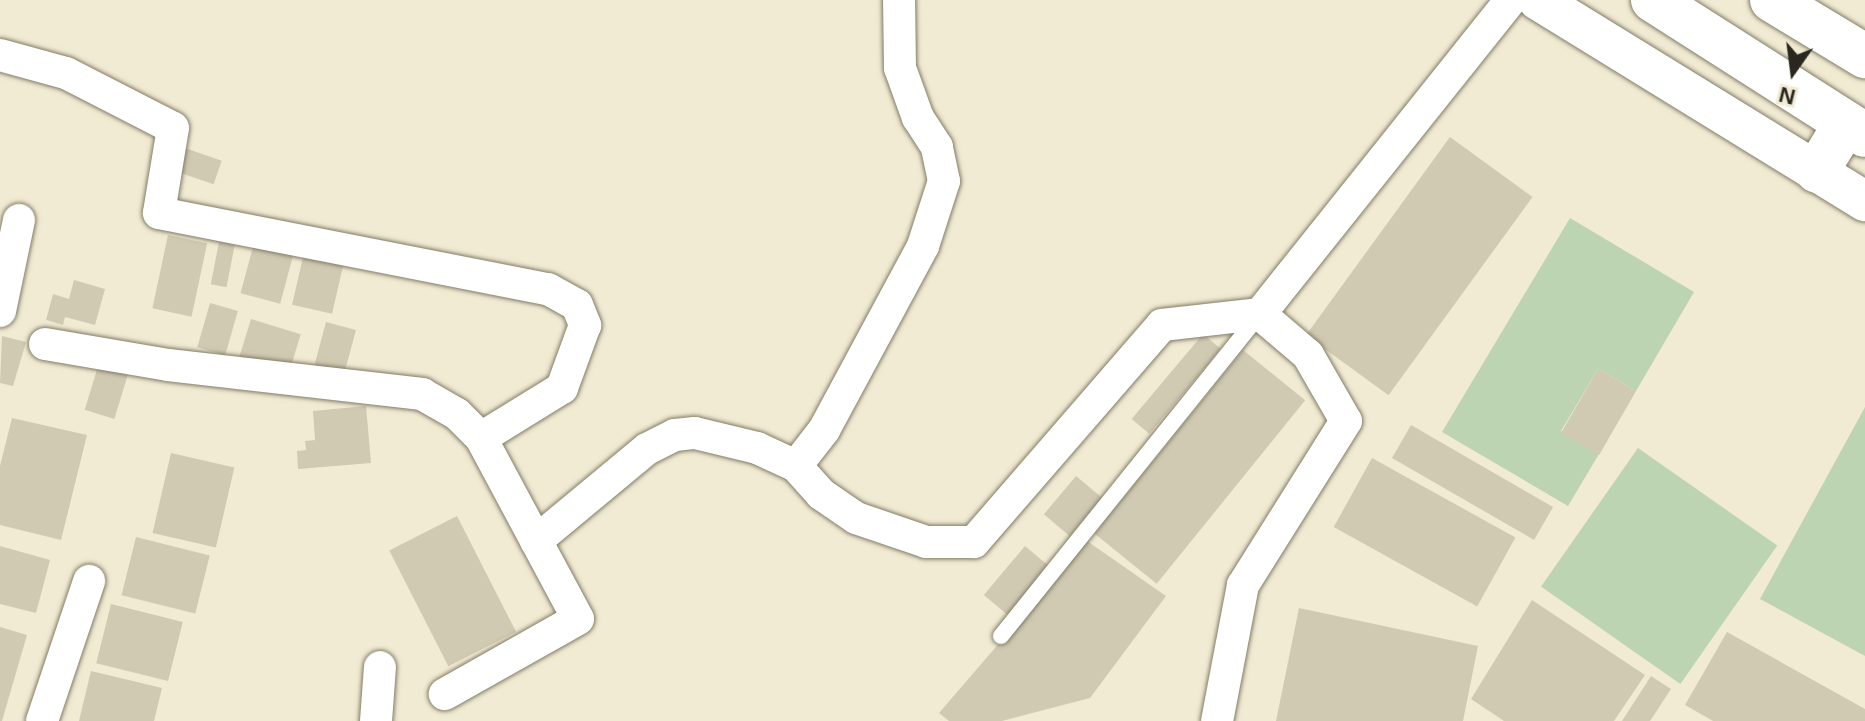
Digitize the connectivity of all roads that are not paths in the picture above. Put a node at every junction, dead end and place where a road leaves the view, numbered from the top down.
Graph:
1 (899, 0) edge
2 (1511, 0) edge
3 (1538, 0) edge
4 (1653, 0) edge
5 (1772, 0) edge
6 (0, 55) edge
7 (1865, 56) edge
8 (1856, 129) edge
9 (1817, 171) junction
10 (1865, 201) edge
11 (19, 220) dead end
12 (0, 311) edge
13 (1260, 314) junction
14 (45, 344) dead end
15 (481, 438) junction
16 (796, 466) junction
17 (536, 541) junction
18 (89, 581) dead end
19 (1001, 636) dead end
20 (380, 667) dead end
21 (445, 694) dead end
22 (42, 721) edge
23 (376, 721) edge
24 (1217, 721) edge

1 - 16 street
2 - 13 street
3 - 9 street
4 - 8 highway
5 - 7 highway
6 - 15 street
8 - 9 highway
9 - 10 street
11 - 12 street
13 - 16 street
13 - 19 lane
13 - 24 street
14 - 15 street
15 - 17 street
16 - 17 street
17 - 21 street
18 - 22 street
20 - 23 street

